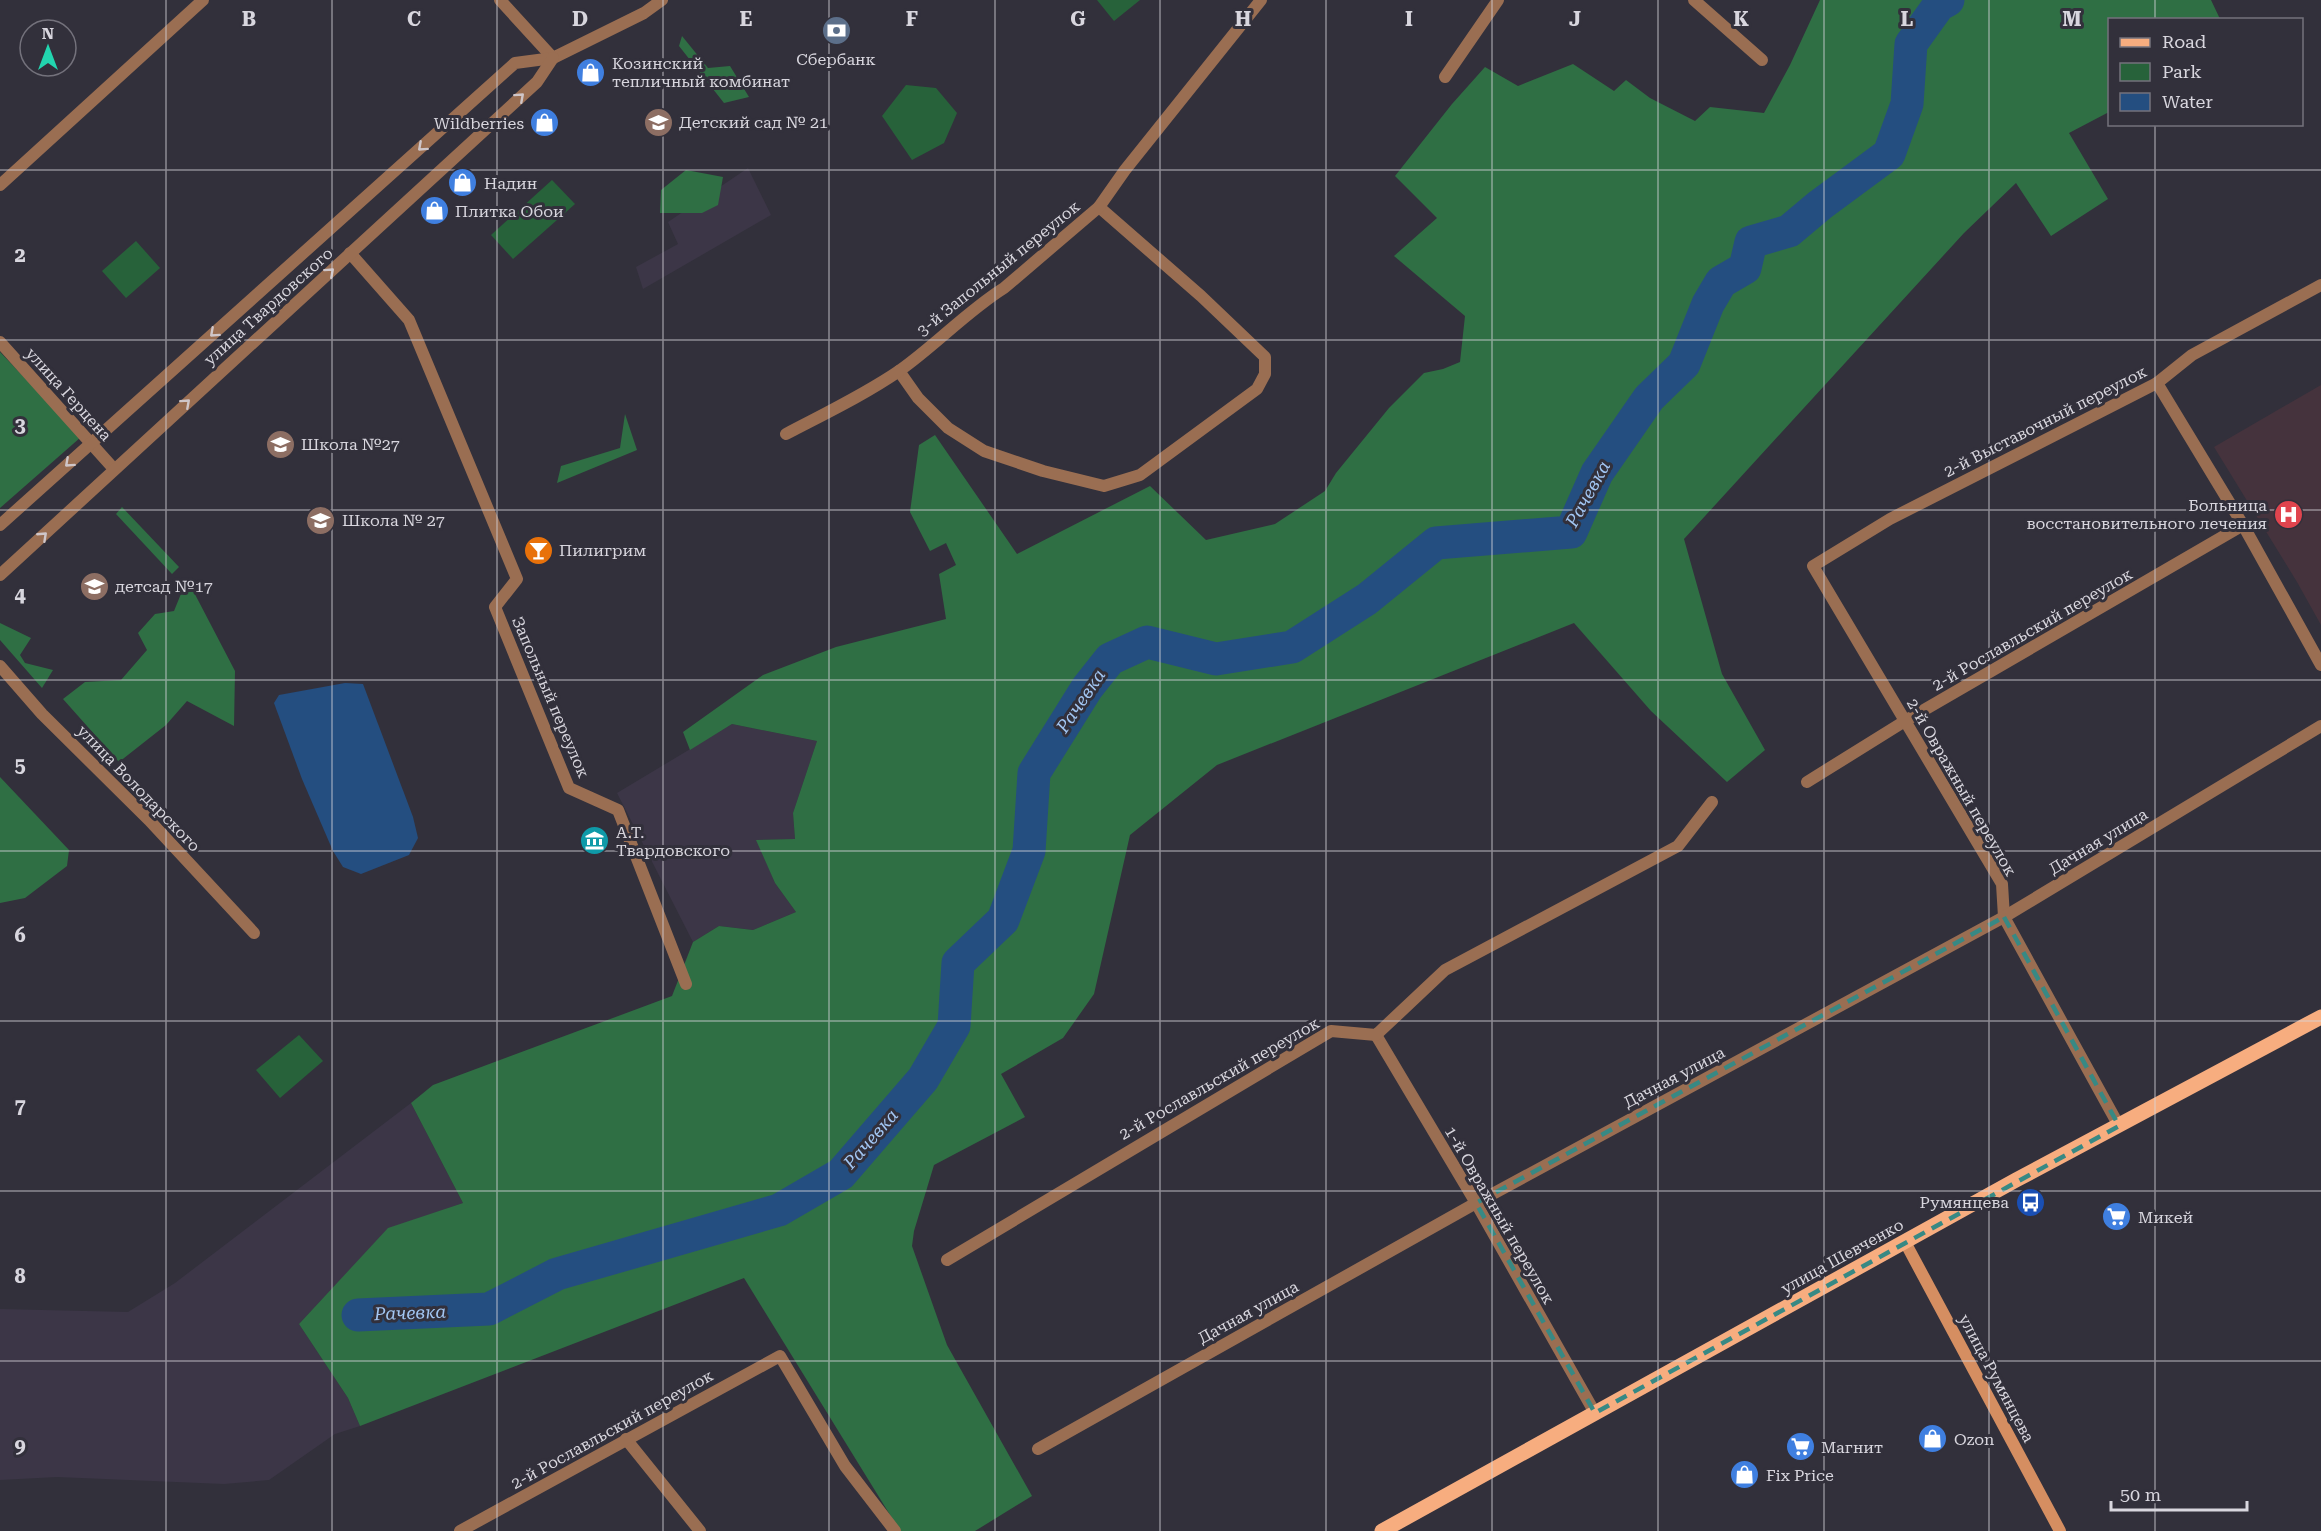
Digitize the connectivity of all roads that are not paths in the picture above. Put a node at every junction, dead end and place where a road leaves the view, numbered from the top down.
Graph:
1 (202, 0) edge
2 (500, 0) edge
3 (662, 0) edge
4 (1261, 0) edge
5 (1498, 0) edge
6 (1694, 0) edge
7 (553, 58) junction
8 (1762, 60) dead end
9 (1445, 77) dead end
10 (0, 185) edge
11 (1099, 207) junction
12 (350, 253) junction
13 (2321, 285) edge
14 (0, 342) edge
15 (899, 371) junction
16 (2157, 383) junction
17 (786, 434) dead end
18 (92, 442) junction
19 (114, 469) junction
20 (0, 525) edge
21 (2243, 525) junction
22 (1813, 566) joint
23 (0, 575) edge
24 (2321, 665) edge
25 (0, 666) edge
26 (1905, 721) junction
27 (2321, 726) edge
28 (1807, 782) dead end
29 (1712, 802) dead end
30 (2004, 917) junction
31 (254, 933) dead end
32 (686, 984) dead end
33 (2321, 1017) edge
34 (1376, 1035) junction
35 (2119, 1126) junction
36 (1476, 1203) junction
37 (1905, 1242) junction
38 (947, 1260) dead end
39 (1595, 1413) junction
40 (626, 1439) junction
41 (1038, 1449) dead end
42 (460, 1531) edge
43 (700, 1531) edge
44 (895, 1531) edge
45 (1382, 1531) edge
46 (2060, 1531) edge

1 - 10 street
2 - 7 street
3 - 7 street, улица Твардовского
4 - 11 street, 3-й Запольный переулок
5 - 9 street
6 - 8 street
12 -> 7 street, улица Твардовского
7 -> 18 street, улица Твардовского
11 - 15 street, 3-й Запольный переулок
11 - 15 street
19 -> 12 street, улица Твардовского
12 - 32 street, Запольный переулок
13 - 16 street, 2-й Выставочный переулок
14 - 18 street, улица Герцена
15 - 17 street, 3-й Запольный переулок
16 - 21 street
16 - 22 street, 2-й Выставочный переулок
18 - 19 street, улица Герцена
18 -> 20 street, улица Твардовского
23 -> 19 street, улица Твардовского
21 - 24 street
21 - 26 street, 2-й Рославльский переулок
22 - 26 street, 2-й Овражный переулок
25 - 31 street, улица Володарского
26 - 28 street, 2-й Рославльский переулок
26 - 30 street, 2-й Овражный переулок
27 - 30 street, Дачная улица
29 - 34 street
30 - 35 street, 2-й Овражный переулок
30 - 36 street, Дачная улица
33 - 35 main road, улица Шевченко
34 - 36 street, 1-й Овражный переулок
34 - 38 street, 2-й Рославльский переулок
35 - 37 main road, улица Шевченко
36 - 39 street, 1-й Овражный переулок
36 - 41 street, Дачная улица
37 - 39 main road, улица Шевченко
37 - 46 main road, улица Румянцева
39 - 45 main road, улица Шевченко
40 - 42 street, 2-й Рославльский переулок
40 - 43 street
40 - 44 street, 2-й Рославльский переулок

